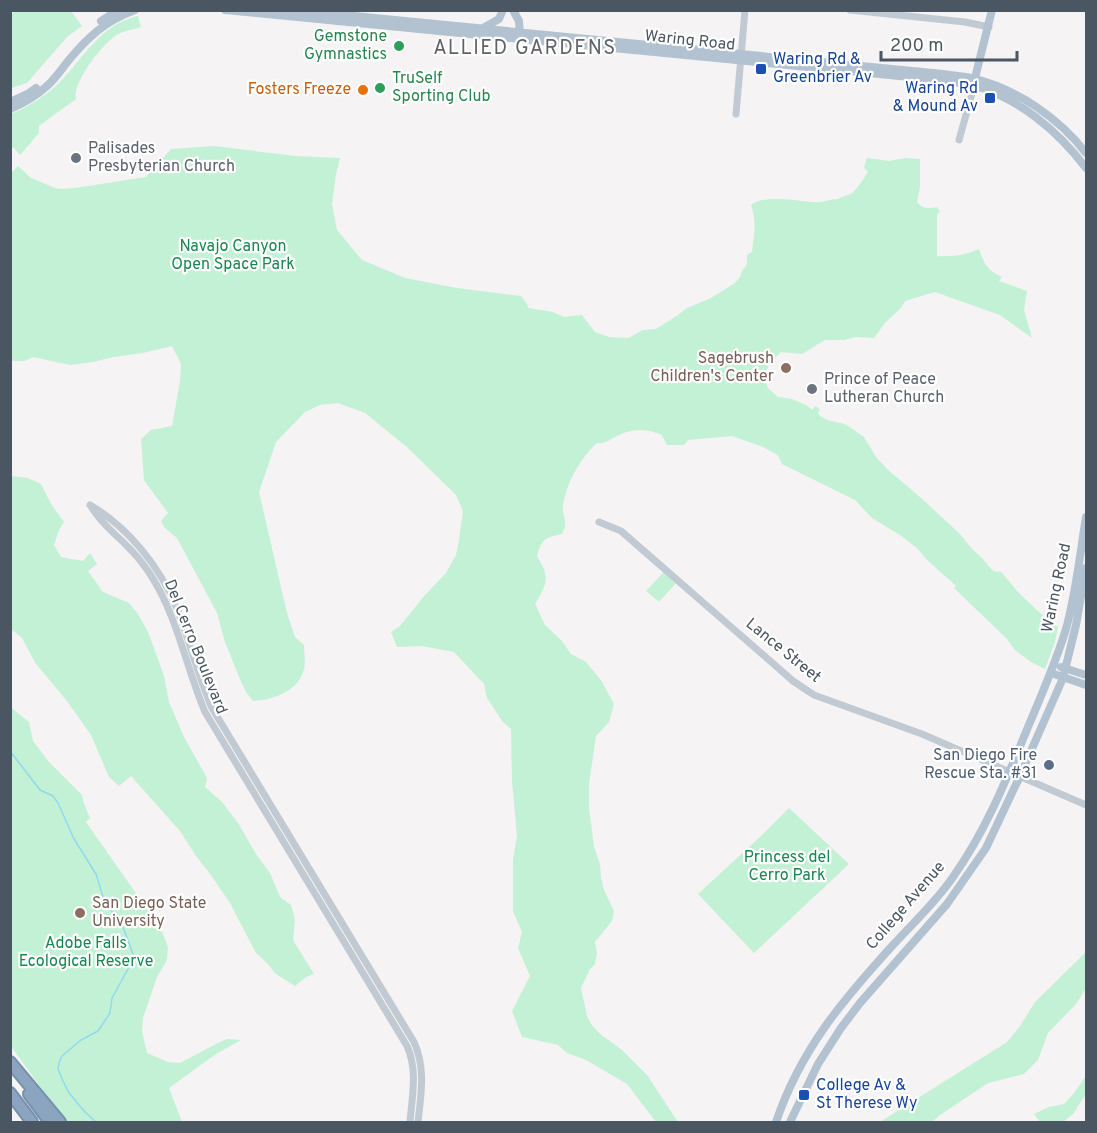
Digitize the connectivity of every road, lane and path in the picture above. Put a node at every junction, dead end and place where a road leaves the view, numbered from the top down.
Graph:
1 (118, 10) edge
2 (135, 10) edge
3 (225, 10) edge
4 (293, 10) edge
5 (503, 10) edge
6 (513, 10) edge
7 (745, 10) edge
8 (850, 10) edge
9 (992, 10) edge
10 (320, 14) edge
11 (989, 27) junction
12 (483, 29) junction
13 (520, 36) junction
14 (740, 58) junction
15 (974, 82) junction
16 (10, 102) edge
17 (10, 109) edge
18 (736, 114) dead end
19 (959, 140) dead end
20 (1086, 153) edge
21 (1086, 168) edge
22 (1086, 517) edge
23 (599, 522) dead end
24 (1086, 568) edge
25 (1052, 669) junction
26 (1064, 673) junction
27 (1086, 675) edge
28 (1086, 685) edge
29 (1010, 772) junction
30 (1020, 776) junction
31 (1086, 805) edge
32 (10, 1062) edge
33 (10, 1069) edge
34 (10, 1093) edge
35 (32, 1122) edge
36 (50, 1122) edge
37 (60, 1122) edge
38 (410, 1122) edge
39 (418, 1122) edge
40 (776, 1122) edge
41 (790, 1122) edge

1 - 16 main road
2 - 17 main road
3 - 10 main road, Waring Road
4 - 10 main road, Waring Road
5 - 12 main road
6 - 13 main road
7 - 14 street
8 - 11 street
9 - 11 main road
10 - 12 main road, Waring Road
10 - 13 main road, Waring Road
11 - 15 main road
12 - 13 main road, Waring Road
13 - 14 main road, Waring Road
14 - 15 main road, Waring Road
14 - 18 street
15 - 19 street
15 - 20 main road, Waring Road
15 - 21 main road, Waring Road
22 - 25 main road, Waring Road
23 - 29 street, Lance Street
24 - 26 main road, Waring Road
25 - 26 main road
25 - 29 main road, College Avenue
26 - 27 main road
26 - 28 main road
26 - 30 main road, College Avenue
29 - 30 street, Lance Street
29 - 40 main road, College Avenue
30 - 31 street, Lance Street
30 - 41 main road, College Avenue
32 - 37 highway
33 - 36 highway
34 - 35 highway
38 - 39 street, Del Cerro Boulevard

